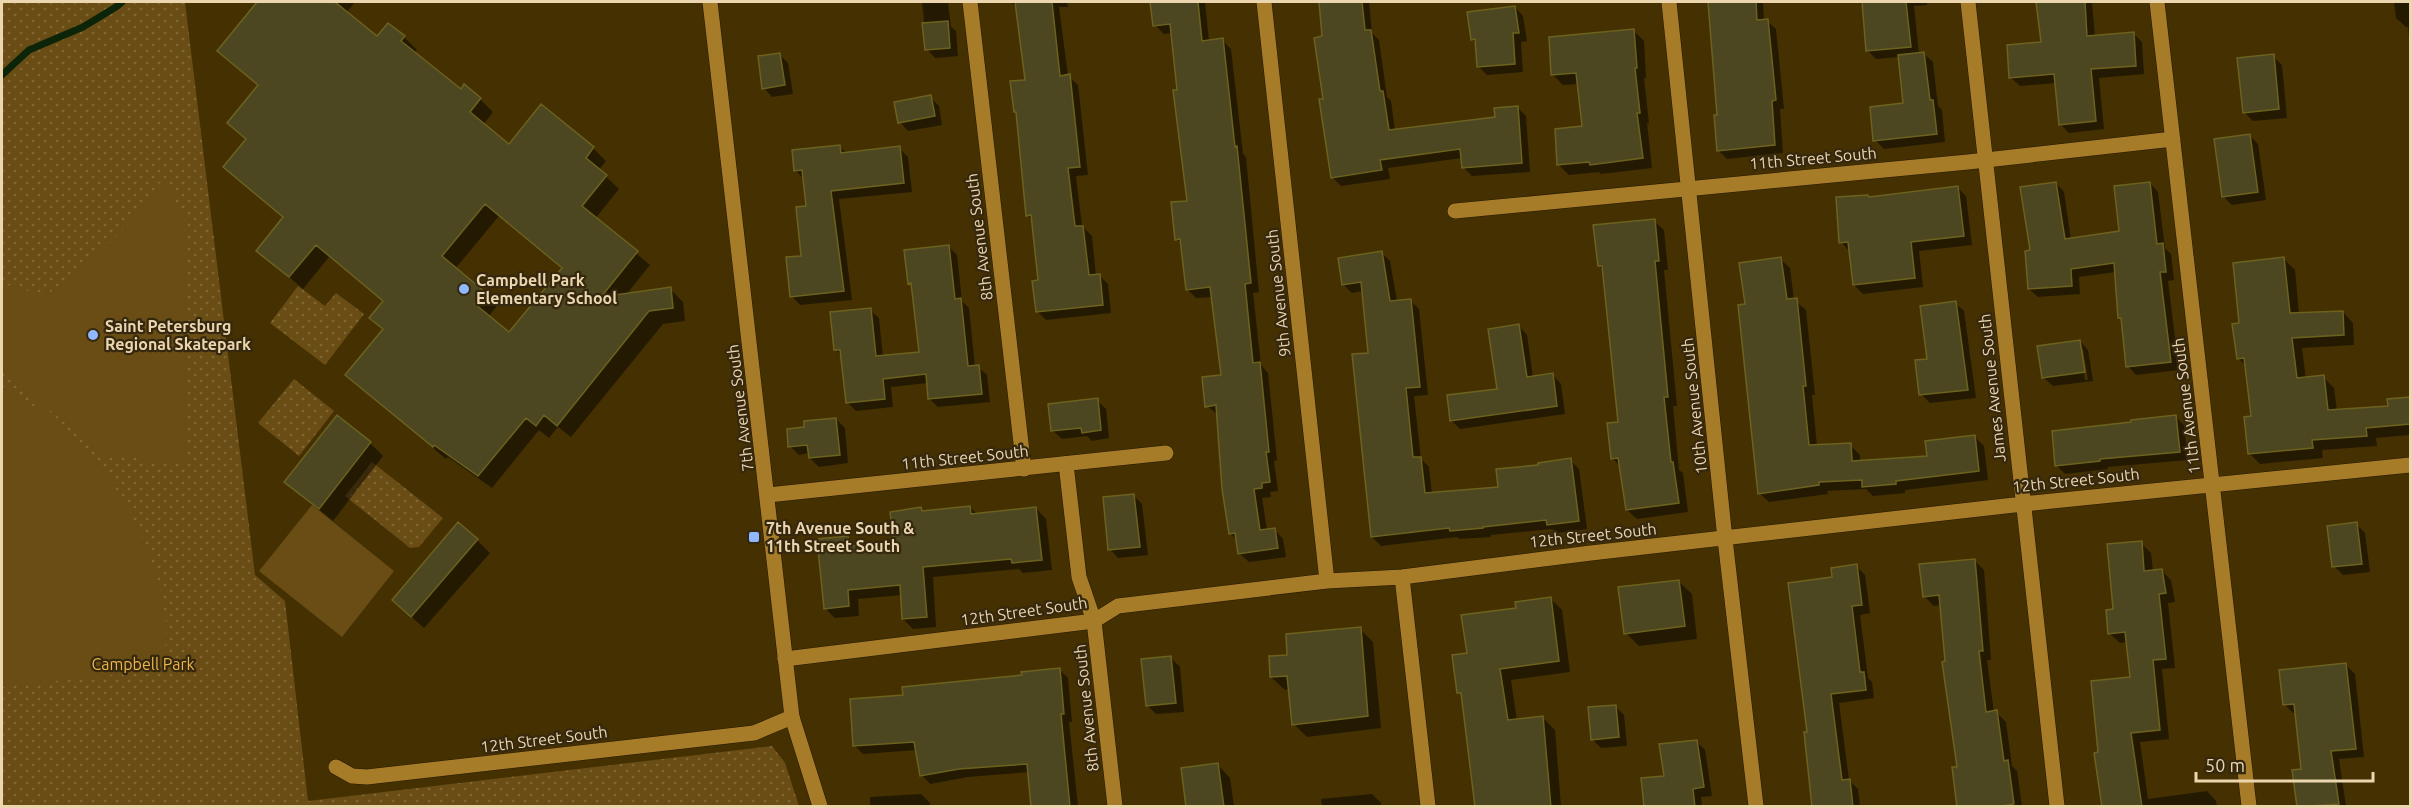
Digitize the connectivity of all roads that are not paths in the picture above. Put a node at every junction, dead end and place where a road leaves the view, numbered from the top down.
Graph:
1 (710, 2) edge
2 (970, 2) edge
3 (1264, 2) edge
4 (1669, 2) edge
5 (1968, 2) edge
6 (2157, 2) edge
7 (2173, 139) junction
8 (1984, 160) junction
9 (1690, 188) junction
10 (1455, 211) dead end
11 (1166, 453) dead end
12 (1066, 464) junction
13 (2410, 465) edge
14 (1024, 469) junction
15 (2214, 485) junction
16 (768, 495) junction
17 (2023, 504) junction
18 (1725, 539) junction
19 (1402, 577) junction
20 (1327, 581) junction
21 (1094, 621) junction
22 (785, 659) junction
23 (792, 717) junction
24 (336, 767) dead end
25 (820, 807) edge
26 (1115, 807) edge
27 (1428, 807) edge
28 (1756, 807) edge
29 (2057, 807) edge
30 (2249, 807) edge

1 - 16 street, 7th Avenue South
2 - 14 street, 8th Avenue South
3 - 20 street, 9th Avenue South
4 - 9 street, 10th Avenue South
5 - 8 street, James Avenue South
6 - 7 street, 11th Avenue South
7 - 8 street, 11th Street South
7 - 15 street, 11th Avenue South
8 - 9 street, 11th Street South
8 - 17 street, James Avenue South
9 - 10 street, 11th Street South
9 - 18 street, 10th Avenue South
11 - 12 street, 11th Street South
12 - 14 street, 11th Street South
12 - 21 street, 8th Avenue South
13 - 15 street, 12th Street South
14 - 16 street, 11th Street South
15 - 17 street, 12th Street South
15 - 30 street, 11th Avenue South
16 - 22 street, 7th Avenue South
17 - 18 street, 12th Street South
17 - 29 street, James Avenue South
18 - 19 street, 12th Street South
18 - 28 street, 10th Avenue South
19 - 20 street, 12th Street South
19 - 27 street
20 - 21 street, 12th Street South
21 - 22 street, 12th Street South
21 - 26 street, 8th Avenue South
22 - 23 street, 7th Avenue South
23 - 24 street, 12th Street South
23 - 25 street, 7th Avenue South

